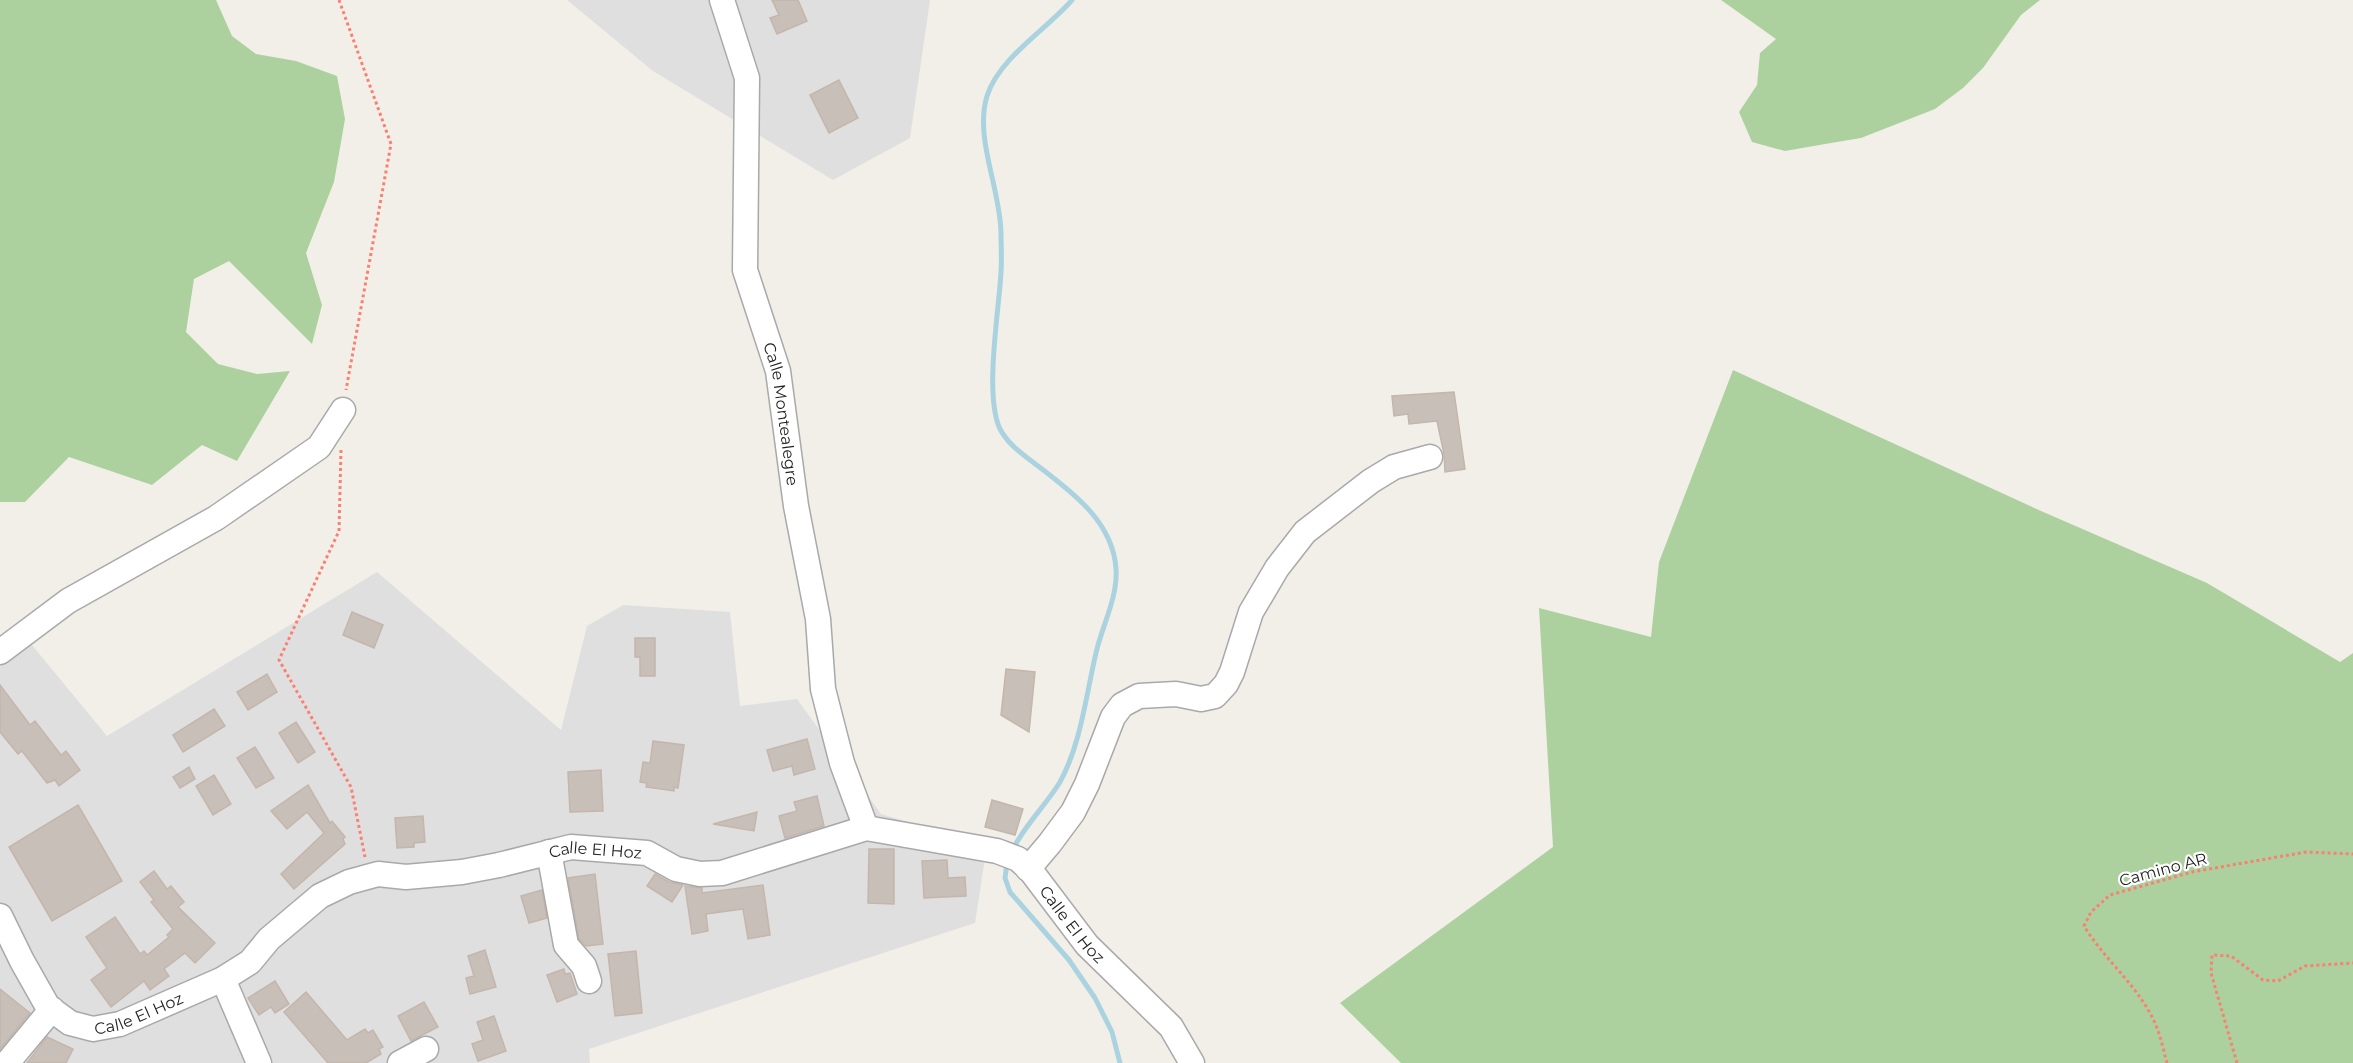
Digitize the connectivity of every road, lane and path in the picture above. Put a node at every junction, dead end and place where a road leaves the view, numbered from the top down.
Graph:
1 (722, 0) edge
2 (343, 410) dead end
3 (1430, 457) dead end
4 (0, 652) edge
5 (866, 828) junction
6 (549, 852) junction
7 (2353, 854) edge
8 (1014, 860) junction
9 (0, 916) edge
10 (2353, 963) edge
11 (223, 979) junction
12 (589, 981) dead end
13 (52, 1009) junction
14 (426, 1049) dead end
15 (7, 1063) edge
16 (259, 1063) edge
17 (400, 1063) edge
18 (1192, 1063) edge
19 (2168, 1063) edge
20 (2237, 1063) edge

1 - 5 street, Calle Montealegre
2 - 4 street
3 - 8 street
5 - 6 street, Calle El Hoz
5 - 8 street, Calle El Hoz
6 - 11 street, Calle El Hoz
6 - 12 street
7 - 19 path, Camino AR
8 - 18 street, Calle El Hoz
9 - 13 street, Calle El Hoz
10 - 20 path
11 - 13 street, Calle El Hoz
11 - 16 street
13 - 15 street
14 - 17 street

